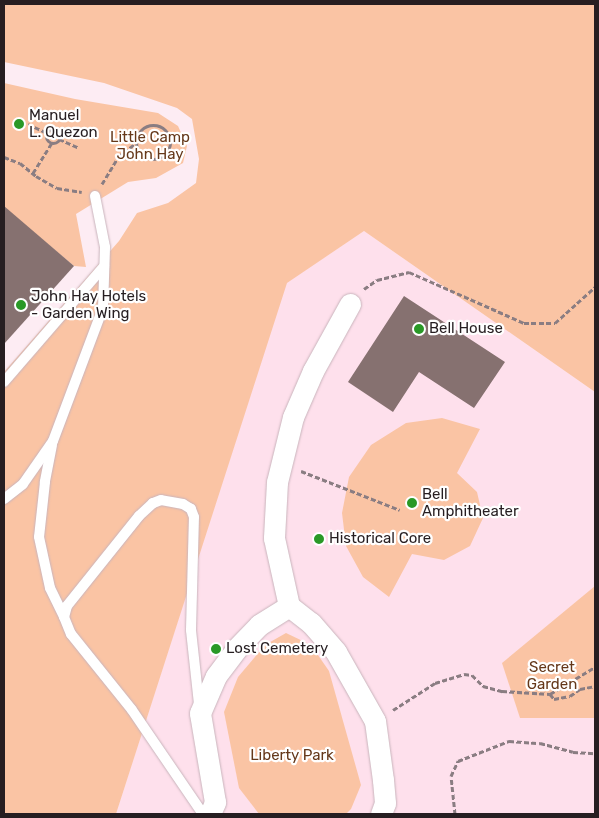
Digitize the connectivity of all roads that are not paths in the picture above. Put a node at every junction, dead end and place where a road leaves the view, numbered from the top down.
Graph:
1 (95, 196) road end
2 (104, 266) junction
3 (350, 304) road end
4 (4, 382) edge
5 (53, 441) junction
6 (4, 499) edge
7 (289, 606) junction
8 (64, 616) junction
9 (200, 713) junction
10 (215, 811) edge
11 (381, 814) edge

1 - 2 lane
2 - 4 lane
2 - 5 lane
3 - 7 street
5 - 6 lane
5 - 8 lane
7 - 9 street
7 - 11 street
8 - 9 lane
8 - 10 lane
9 - 10 street

